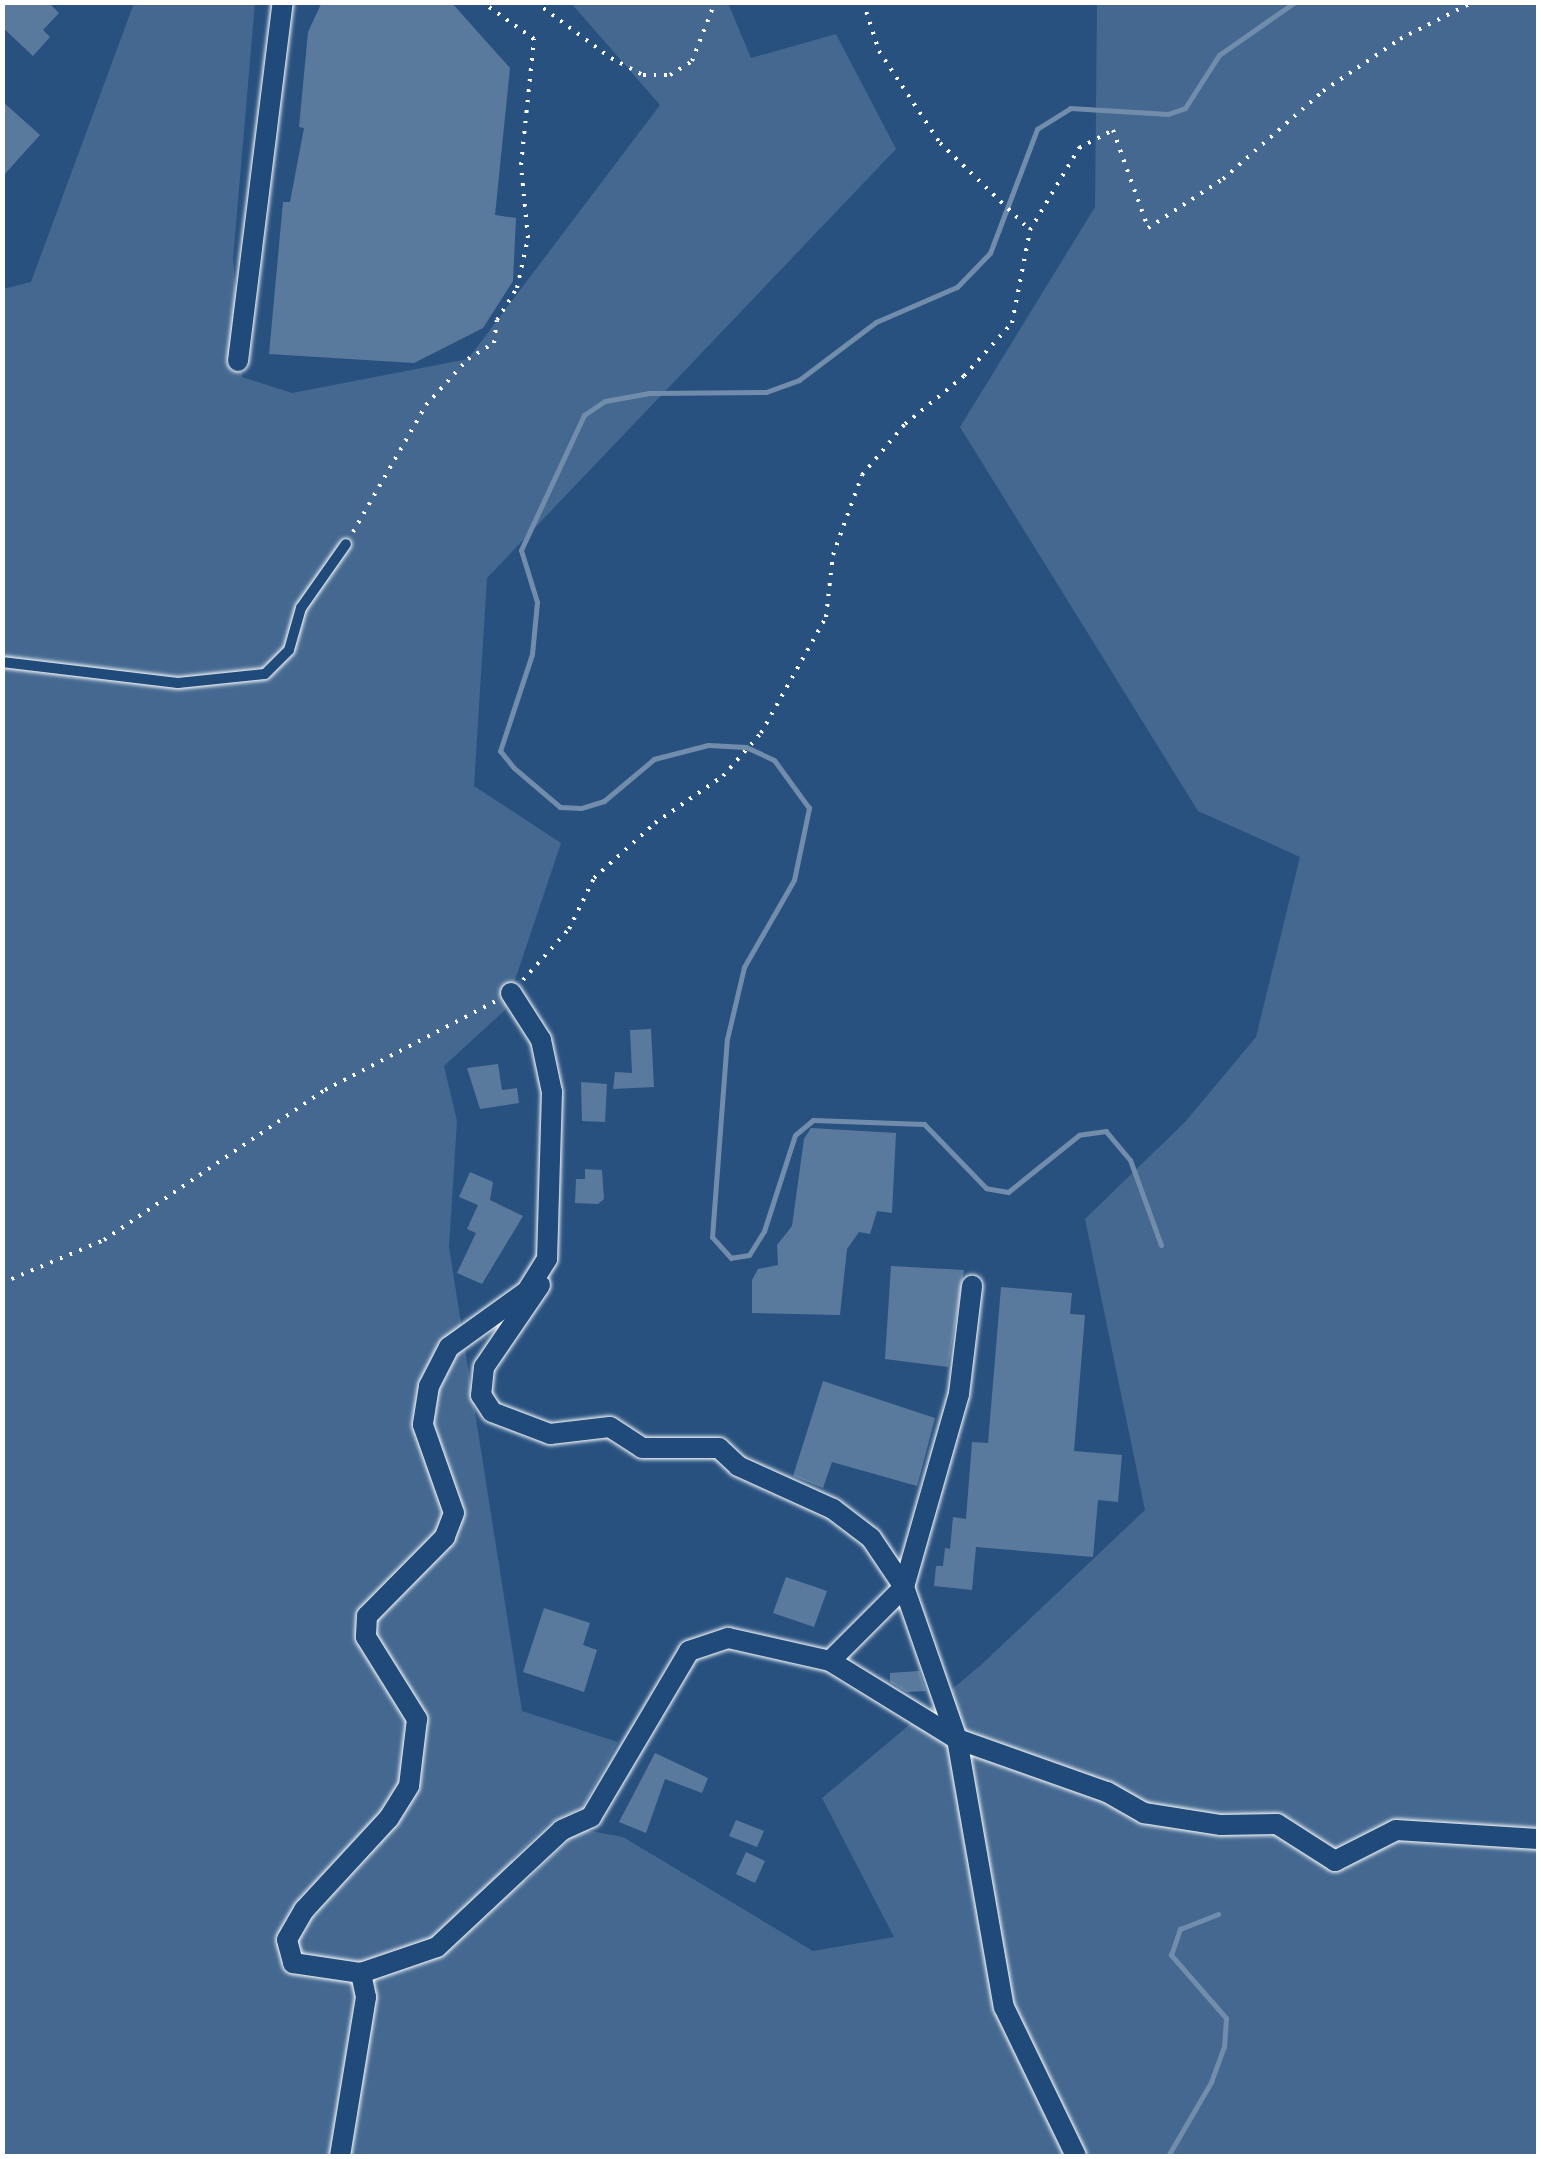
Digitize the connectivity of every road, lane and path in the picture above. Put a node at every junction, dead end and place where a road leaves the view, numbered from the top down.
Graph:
1 (283, 2) edge
2 (482, 2) edge
3 (535, 2) edge
4 (715, 2) edge
5 (863, 2) edge
6 (1473, 2) edge
7 (1030, 230) junction
8 (238, 361) dead end
9 (346, 544) joint
10 (2, 662) edge
11 (510, 993) junction
12 (547, 1258) junction
13 (2, 1283) edge
14 (972, 1286) dead end
15 (904, 1587) junction
16 (830, 1661) junction
17 (956, 1738) junction
18 (1538, 1839) edge
19 (361, 1973) junction
20 (340, 2156) edge
21 (1076, 2156) edge

1 - 8 street
2 - 9 path
3 - 4 path
5 - 7 path
6 - 7 path
7 - 11 path
9 - 10 lane
11 - 12 street
11 - 13 path
12 - 15 street
12 - 19 street
14 - 15 street
15 - 16 street
15 - 17 street
16 - 17 street
16 - 19 street
17 - 18 street
17 - 21 street
19 - 20 street

